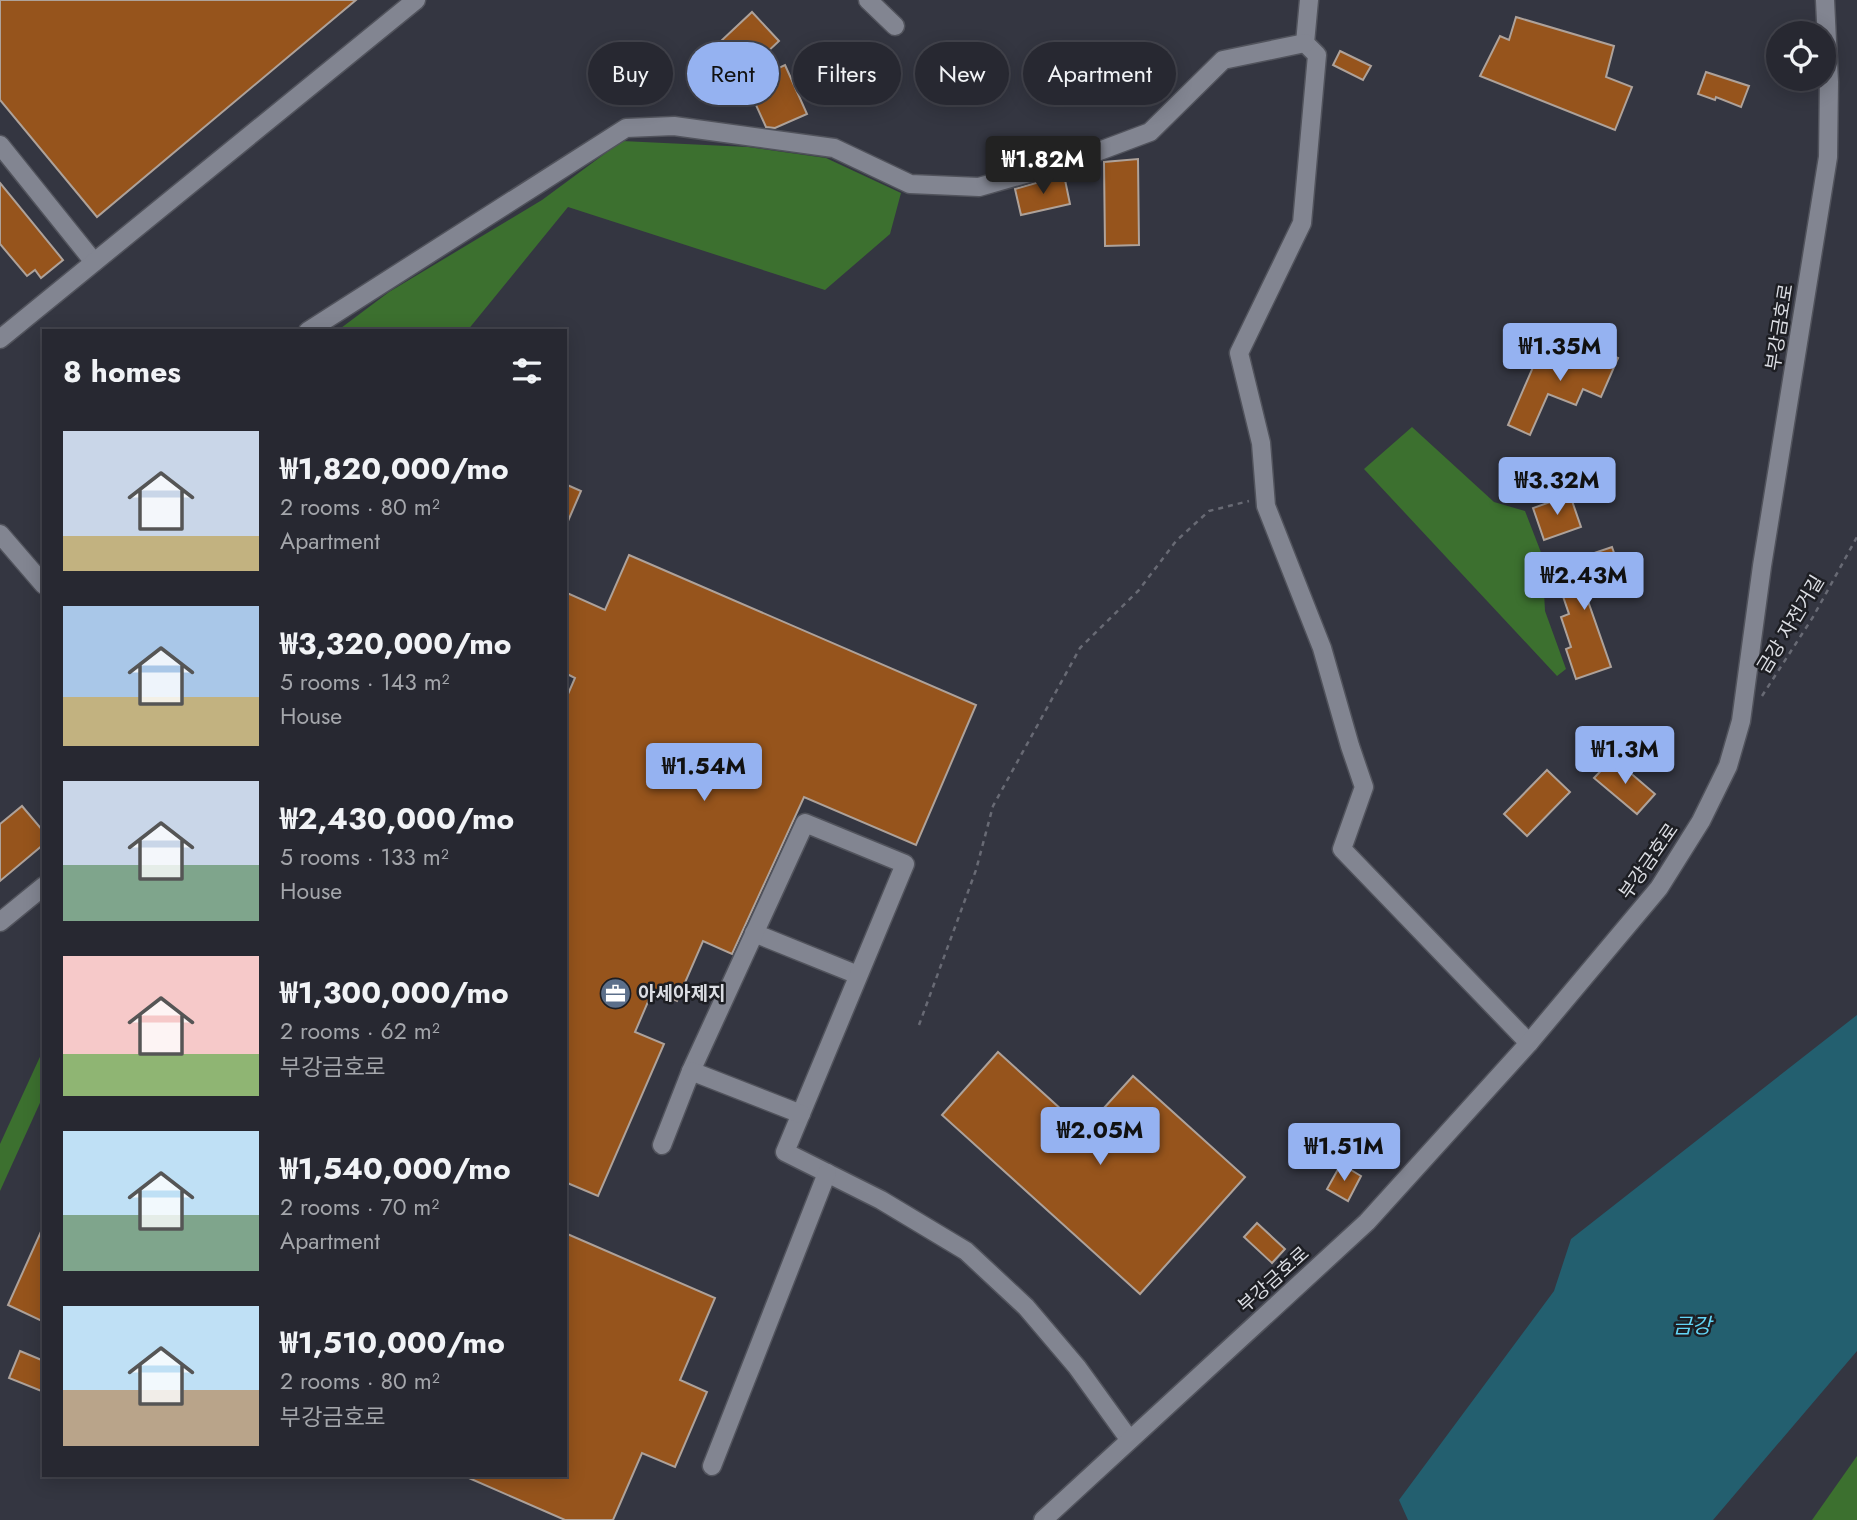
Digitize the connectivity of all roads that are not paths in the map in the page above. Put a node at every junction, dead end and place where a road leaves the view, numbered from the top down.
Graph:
1 (416, 0) edge
2 (868, 0) edge
3 (1309, 0) edge
4 (1825, 0) edge
5 (895, 26) dead end
6 (1305, 43) junction
7 (0, 145) edge
8 (94, 262) junction
9 (311, 329) edge
10 (1, 338) edge
11 (0, 534) edge
12 (42, 583) edge
13 (42, 888) edge
14 (0, 922) edge
15 (754, 933) junction
16 (858, 975) junction
17 (1529, 1044) junction
18 (691, 1071) junction
19 (801, 1114) junction
20 (662, 1145) dead end
21 (827, 1173) junction
22 (1129, 1439) junction
23 (712, 1466) dead end
24 (1043, 1520) edge

1 - 8 street
2 - 5 street
3 - 6 street
4 - 17 street, 부강금호로
6 - 9 street
6 - 17 street
7 - 8 street
8 - 10 street
11 - 12 street
13 - 14 street
15 - 16 street
15 - 16 street
15 - 18 street
16 - 19 street
17 - 22 street, 부강금호로
18 - 19 street
18 - 20 street
19 - 21 street
21 - 22 street
21 - 23 street
22 - 24 street, 부강금호로

